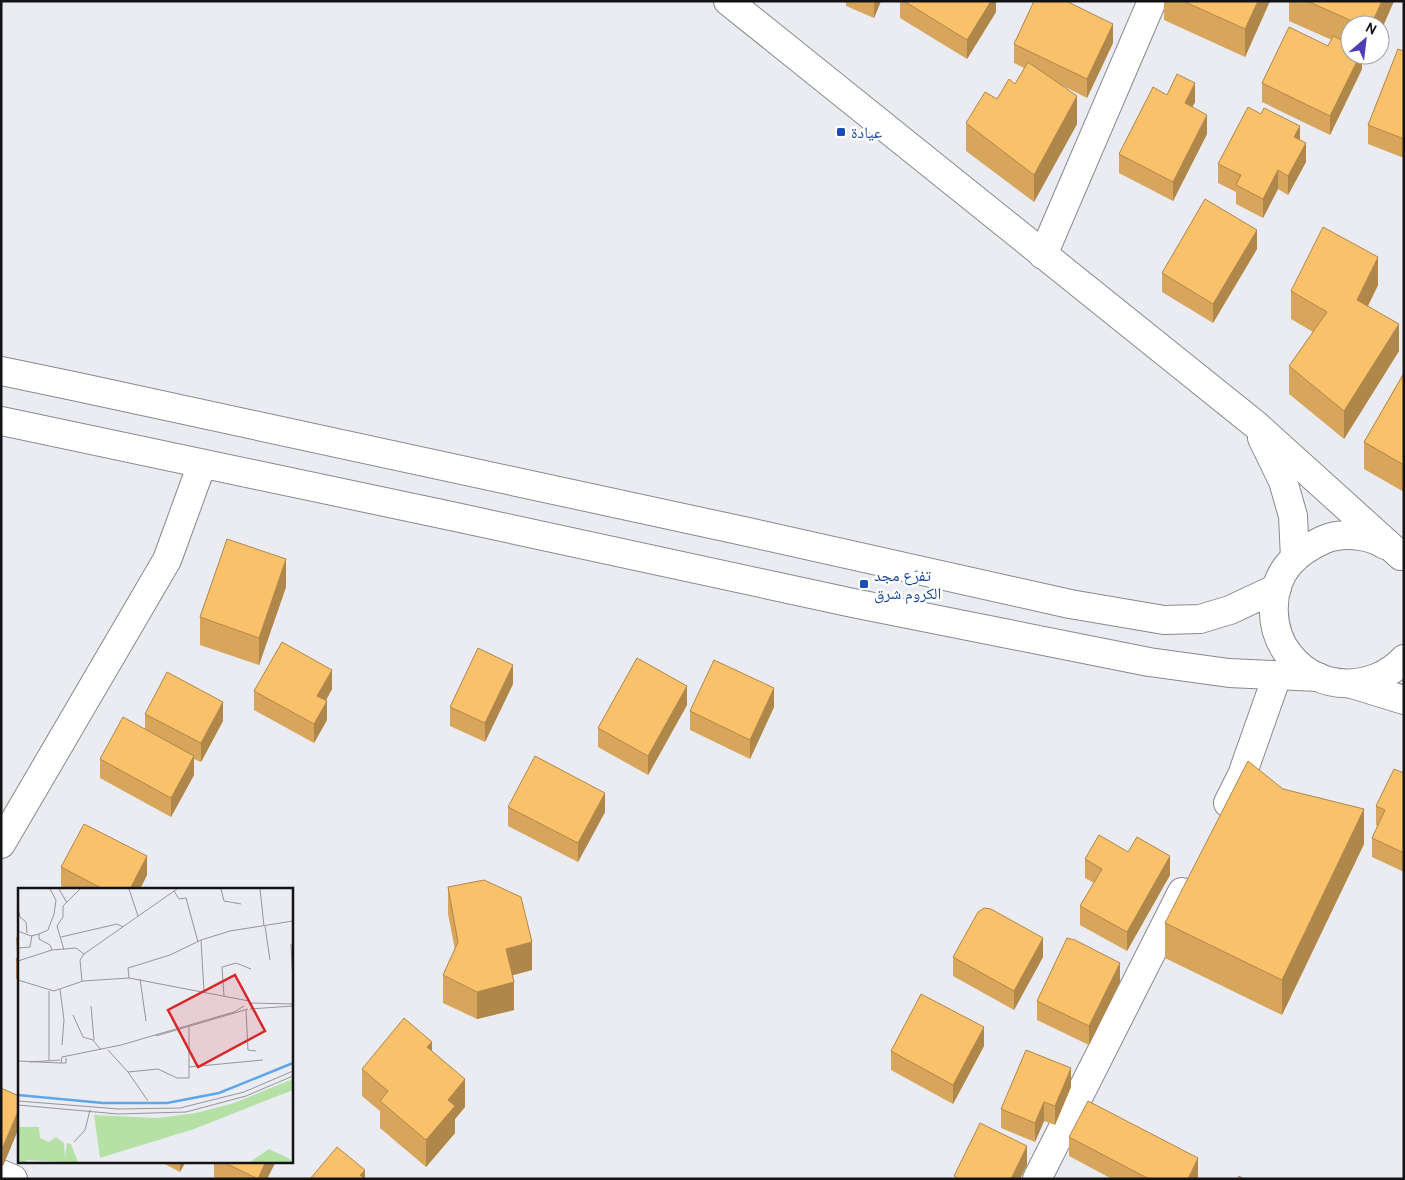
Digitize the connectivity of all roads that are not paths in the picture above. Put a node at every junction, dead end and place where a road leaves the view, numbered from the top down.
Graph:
1 (728, 1) edge
2 (1152, 1) edge
3 (756, 11) edge
4 (1043, 255) junction
5 (1, 371) edge
6 (1, 421) edge
7 (1256, 425) junction
8 (202, 464) junction
9 (1295, 558) junction
10 (1402, 558) edge
11 (1277, 588) junction
12 (1404, 659) edge
13 (1277, 676) junction
14 (1318, 677) junction
15 (1352, 684) junction
16 (1404, 700) edge
17 (1215, 827) edge
18 (1, 844) edge
19 (1193, 871) edge
20 (1, 1174) edge
21 (13, 1179) edge
22 (1037, 1179) edge

1 - 3 street
2 - 4 street
3 - 4 street
4 - 7 street
5 - 11 street
6 - 8 street
7 - 9 street
7 - 10 street
8 - 13 street
8 - 18 street
9 - 10 street
9 - 11 street
11 - 14 street
12 - 15 street
13 - 14 street
13 - 17 street
14 - 15 street
15 - 16 street
19 - 22 street
20 - 21 street

